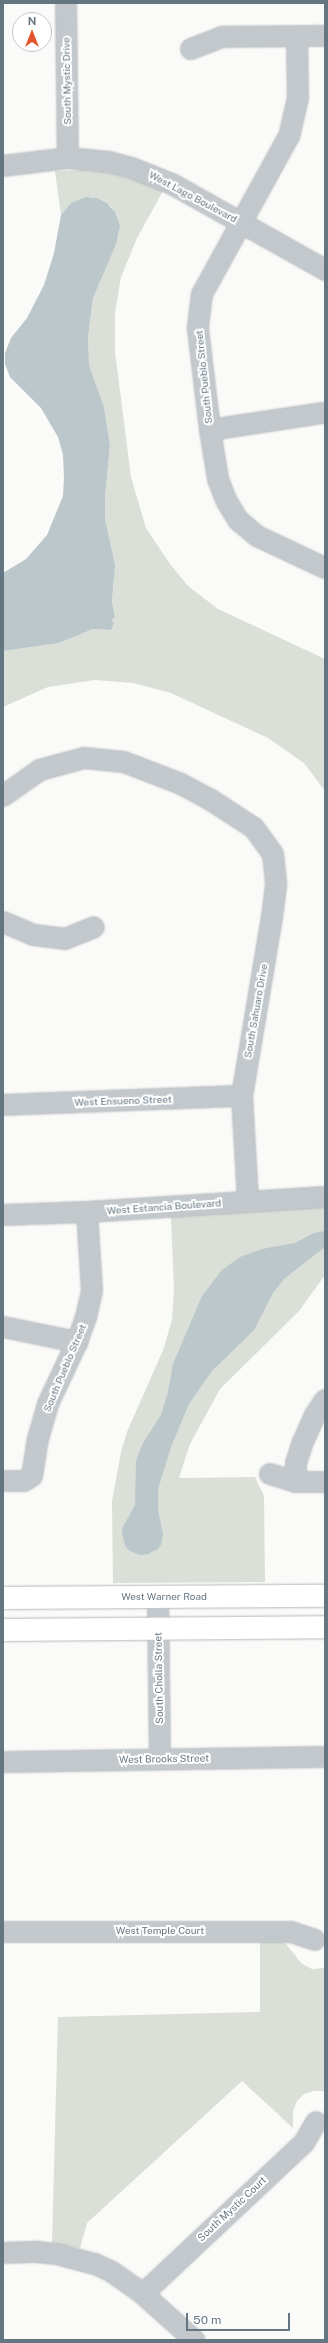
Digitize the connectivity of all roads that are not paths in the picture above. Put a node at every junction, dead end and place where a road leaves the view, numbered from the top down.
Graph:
1 (66, 3) edge
2 (297, 36) junction
3 (325, 36) edge
4 (191, 49) dead end
5 (68, 158) junction
6 (3, 166) edge
7 (243, 223) junction
8 (325, 270) edge
9 (322, 413) dead end
10 (210, 430) junction
11 (325, 568) edge
12 (3, 796) edge
13 (3, 922) edge
14 (94, 927) dead end
15 (242, 1096) junction
16 (3, 1105) edge
17 (325, 1197) edge
18 (248, 1201) junction
19 (87, 1212) junction
20 (3, 1215) edge
21 (3, 1327) edge
22 (77, 1342) junction
23 (325, 1400) edge
24 (270, 1474) dead end
25 (3, 1481) edge
26 (296, 1482) junction
27 (325, 1482) edge
28 (325, 1596) edge
29 (158, 1597) junction
30 (3, 1598) edge
31 (325, 1627) edge
32 (158, 1629) junction
33 (3, 1630) edge
34 (325, 1757) edge
35 (160, 1758) junction
36 (3, 1762) edge
37 (3, 1932) edge
38 (316, 1940) dead end
39 (316, 2122) dead end
40 (3, 2253) edge
41 (143, 2294) junction
42 (194, 2340) edge

1 - 5 street, South Mystic Drive
2 - 3 street
2 - 4 street
2 - 7 street, South Pueblo Street
5 - 6 street, West Lago Boulevard
5 - 7 street, West Lago Boulevard
7 - 8 street, West Lago Boulevard
7 - 10 street, South Pueblo Street
9 - 10 street
10 - 11 street, South Pueblo Street
12 - 15 street, South Sahuaro Drive
13 - 14 street
15 - 16 street, West Ensueno Street
15 - 18 street, South Sahuaro Drive
17 - 18 street, West Estancia Boulevard
18 - 19 street, West Estancia Boulevard
19 - 20 street, West Estancia Boulevard
19 - 22 street, South Pueblo Street
21 - 22 street
22 - 25 street, South Pueblo Street
23 - 26 street
24 - 26 street
26 - 27 street
28 - 29 main road, West Warner Road
29 - 30 main road, West Warner Road
29 - 32 street, South Cholla Street
31 - 32 main road
32 - 33 main road
32 - 35 street, South Cholla Street
34 - 35 street, West Brooks Street
35 - 36 street, West Brooks Street
37 - 38 street, West Temple Court
39 - 41 street, South Mystic Court
40 - 41 street
41 - 42 street

